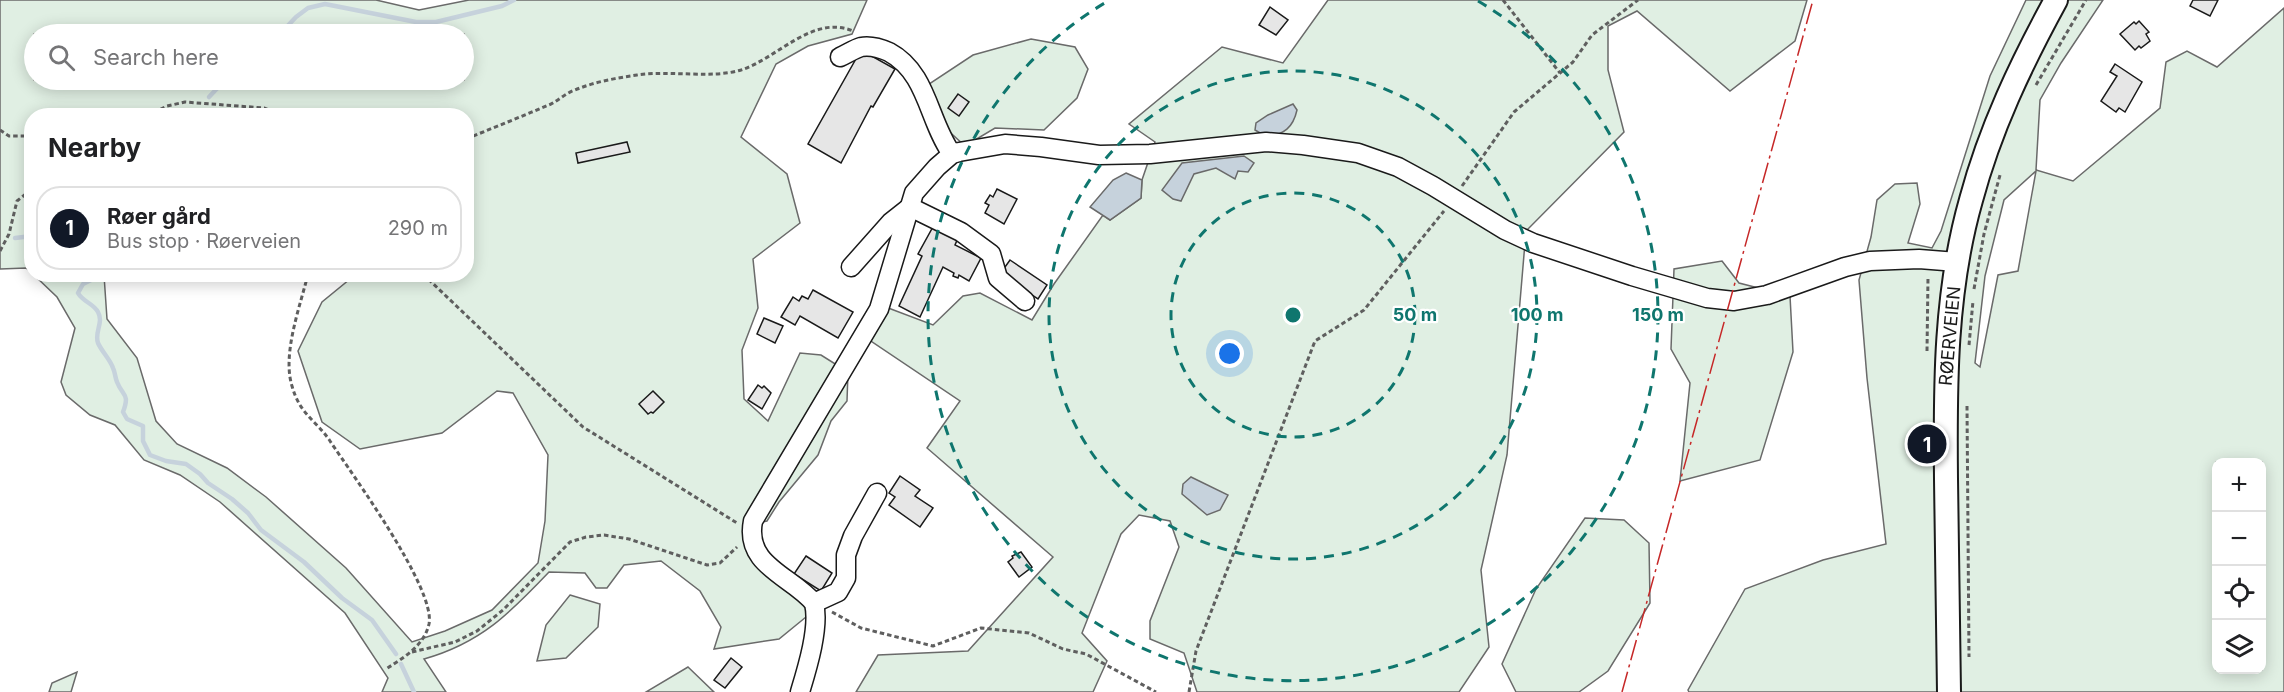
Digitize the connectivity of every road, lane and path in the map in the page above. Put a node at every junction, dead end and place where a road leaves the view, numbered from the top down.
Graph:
1 (1503, 0) edge
2 (1638, 0) edge
3 (2056, 0) edge
4 (2086, 0) edge
5 (877, 47) junction
6 (840, 57) dead end
7 (1560, 73) junction
8 (2034, 90) dead end
9 (163, 108) edge
10 (264, 108) edge
11 (0, 130) edge
12 (24, 136) edge
13 (474, 136) edge
14 (952, 154) junction
15 (2004, 165) dead end
16 (24, 195) edge
17 (1453, 199) junction
18 (910, 207) junction
19 (0, 251) edge
20 (1957, 262) junction
21 (851, 267) dead end
22 (306, 282) edge
23 (431, 282) edge
24 (1025, 300) dead end
25 (1969, 350) dead end
26 (1967, 398) dead end
27 (877, 493) dead end
28 (751, 531) junction
29 (814, 603) junction
30 (412, 652) junction
31 (1970, 657) dead end
32 (386, 669) dead end
33 (800, 692) edge
34 (1156, 692) edge
35 (1189, 692) edge
36 (1949, 692) edge

1 - 7 path
2 - 7 path
3 - 20 main road, RØERVEIEN
4 - 8 path
5 - 6 street
5 - 13 path
5 - 14 street
7 - 17 path
9 - 10 path
11 - 12 path
14 - 17 street
14 - 18 street
15 - 25 path
16 - 19 path
17 - 20 street
17 - 35 path
18 - 21 street
18 - 24 street
18 - 28 street
20 - 36 main road, RØERVEIEN
22 - 30 path
23 - 28 path
26 - 31 path
27 - 29 street
28 - 29 street
28 - 30 path
29 - 33 street
29 - 34 path
30 - 32 path

